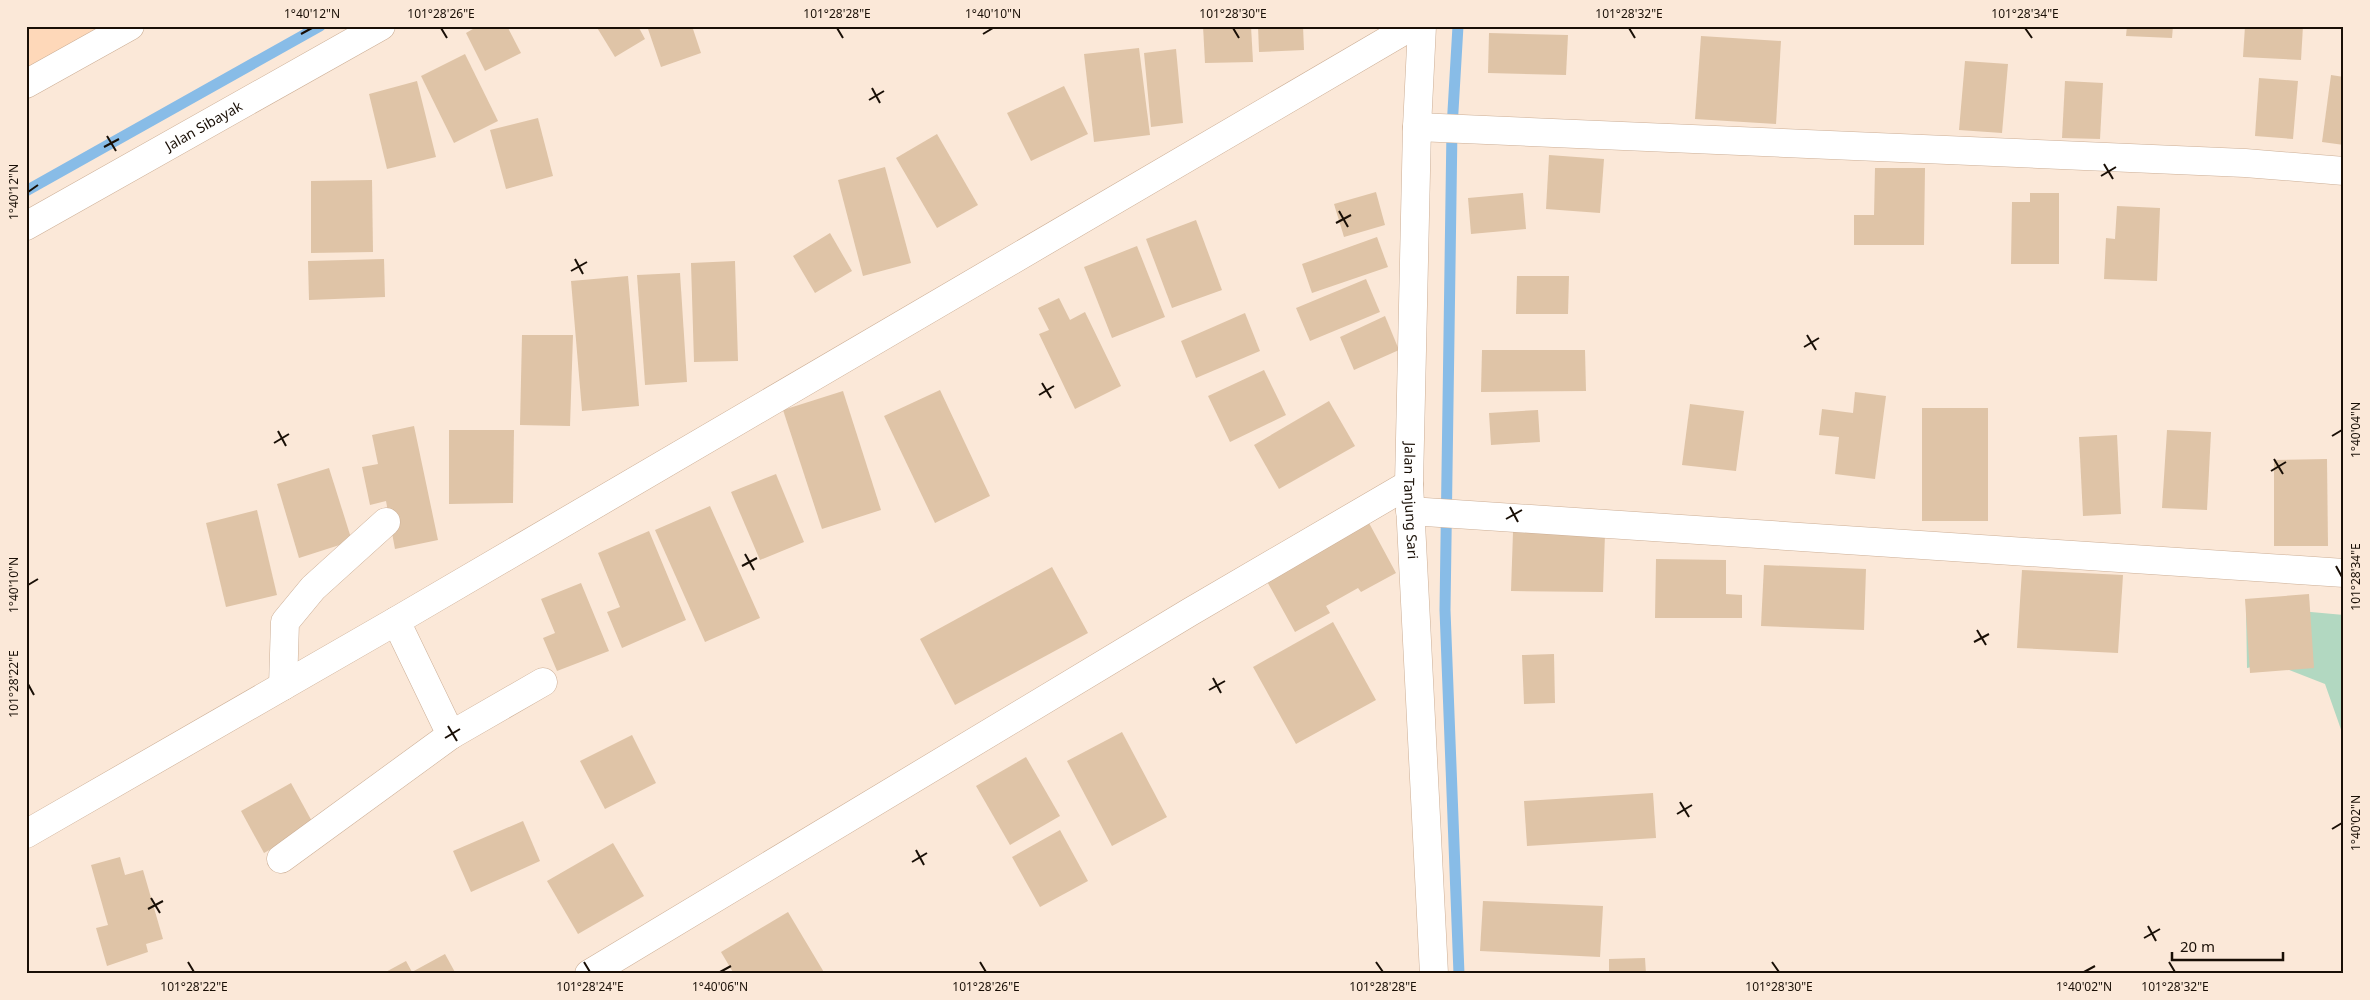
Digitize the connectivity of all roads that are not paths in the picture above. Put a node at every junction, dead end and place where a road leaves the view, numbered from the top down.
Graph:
1 (130, 26) edge
2 (381, 26) edge
3 (1412, 26) edge
4 (1422, 26) edge
5 (26, 84) edge
6 (1429, 127) junction
7 (2344, 170) edge
8 (26, 226) edge
9 (1409, 484) junction
10 (1429, 513) junction
11 (386, 522) dead end
12 (2344, 573) edge
13 (396, 621) junction
14 (543, 682) dead end
15 (283, 686) junction
16 (450, 734) junction
17 (26, 834) edge
18 (281, 859) dead end
19 (589, 974) edge
20 (1434, 974) edge

1 - 5 street
2 - 8 street, Jalan Sibayak
3 - 13 street
4 - 6 street, Jalan Tanjung Sari
6 - 7 street
6 - 9 street, Jalan Tanjung Sari
9 - 10 street, Jalan Tanjung Sari
9 - 19 street
10 - 12 street
10 - 20 street, Jalan Tanjung Sari
11 - 15 street
13 - 15 street
13 - 16 street
14 - 16 street
15 - 17 street
16 - 18 street

